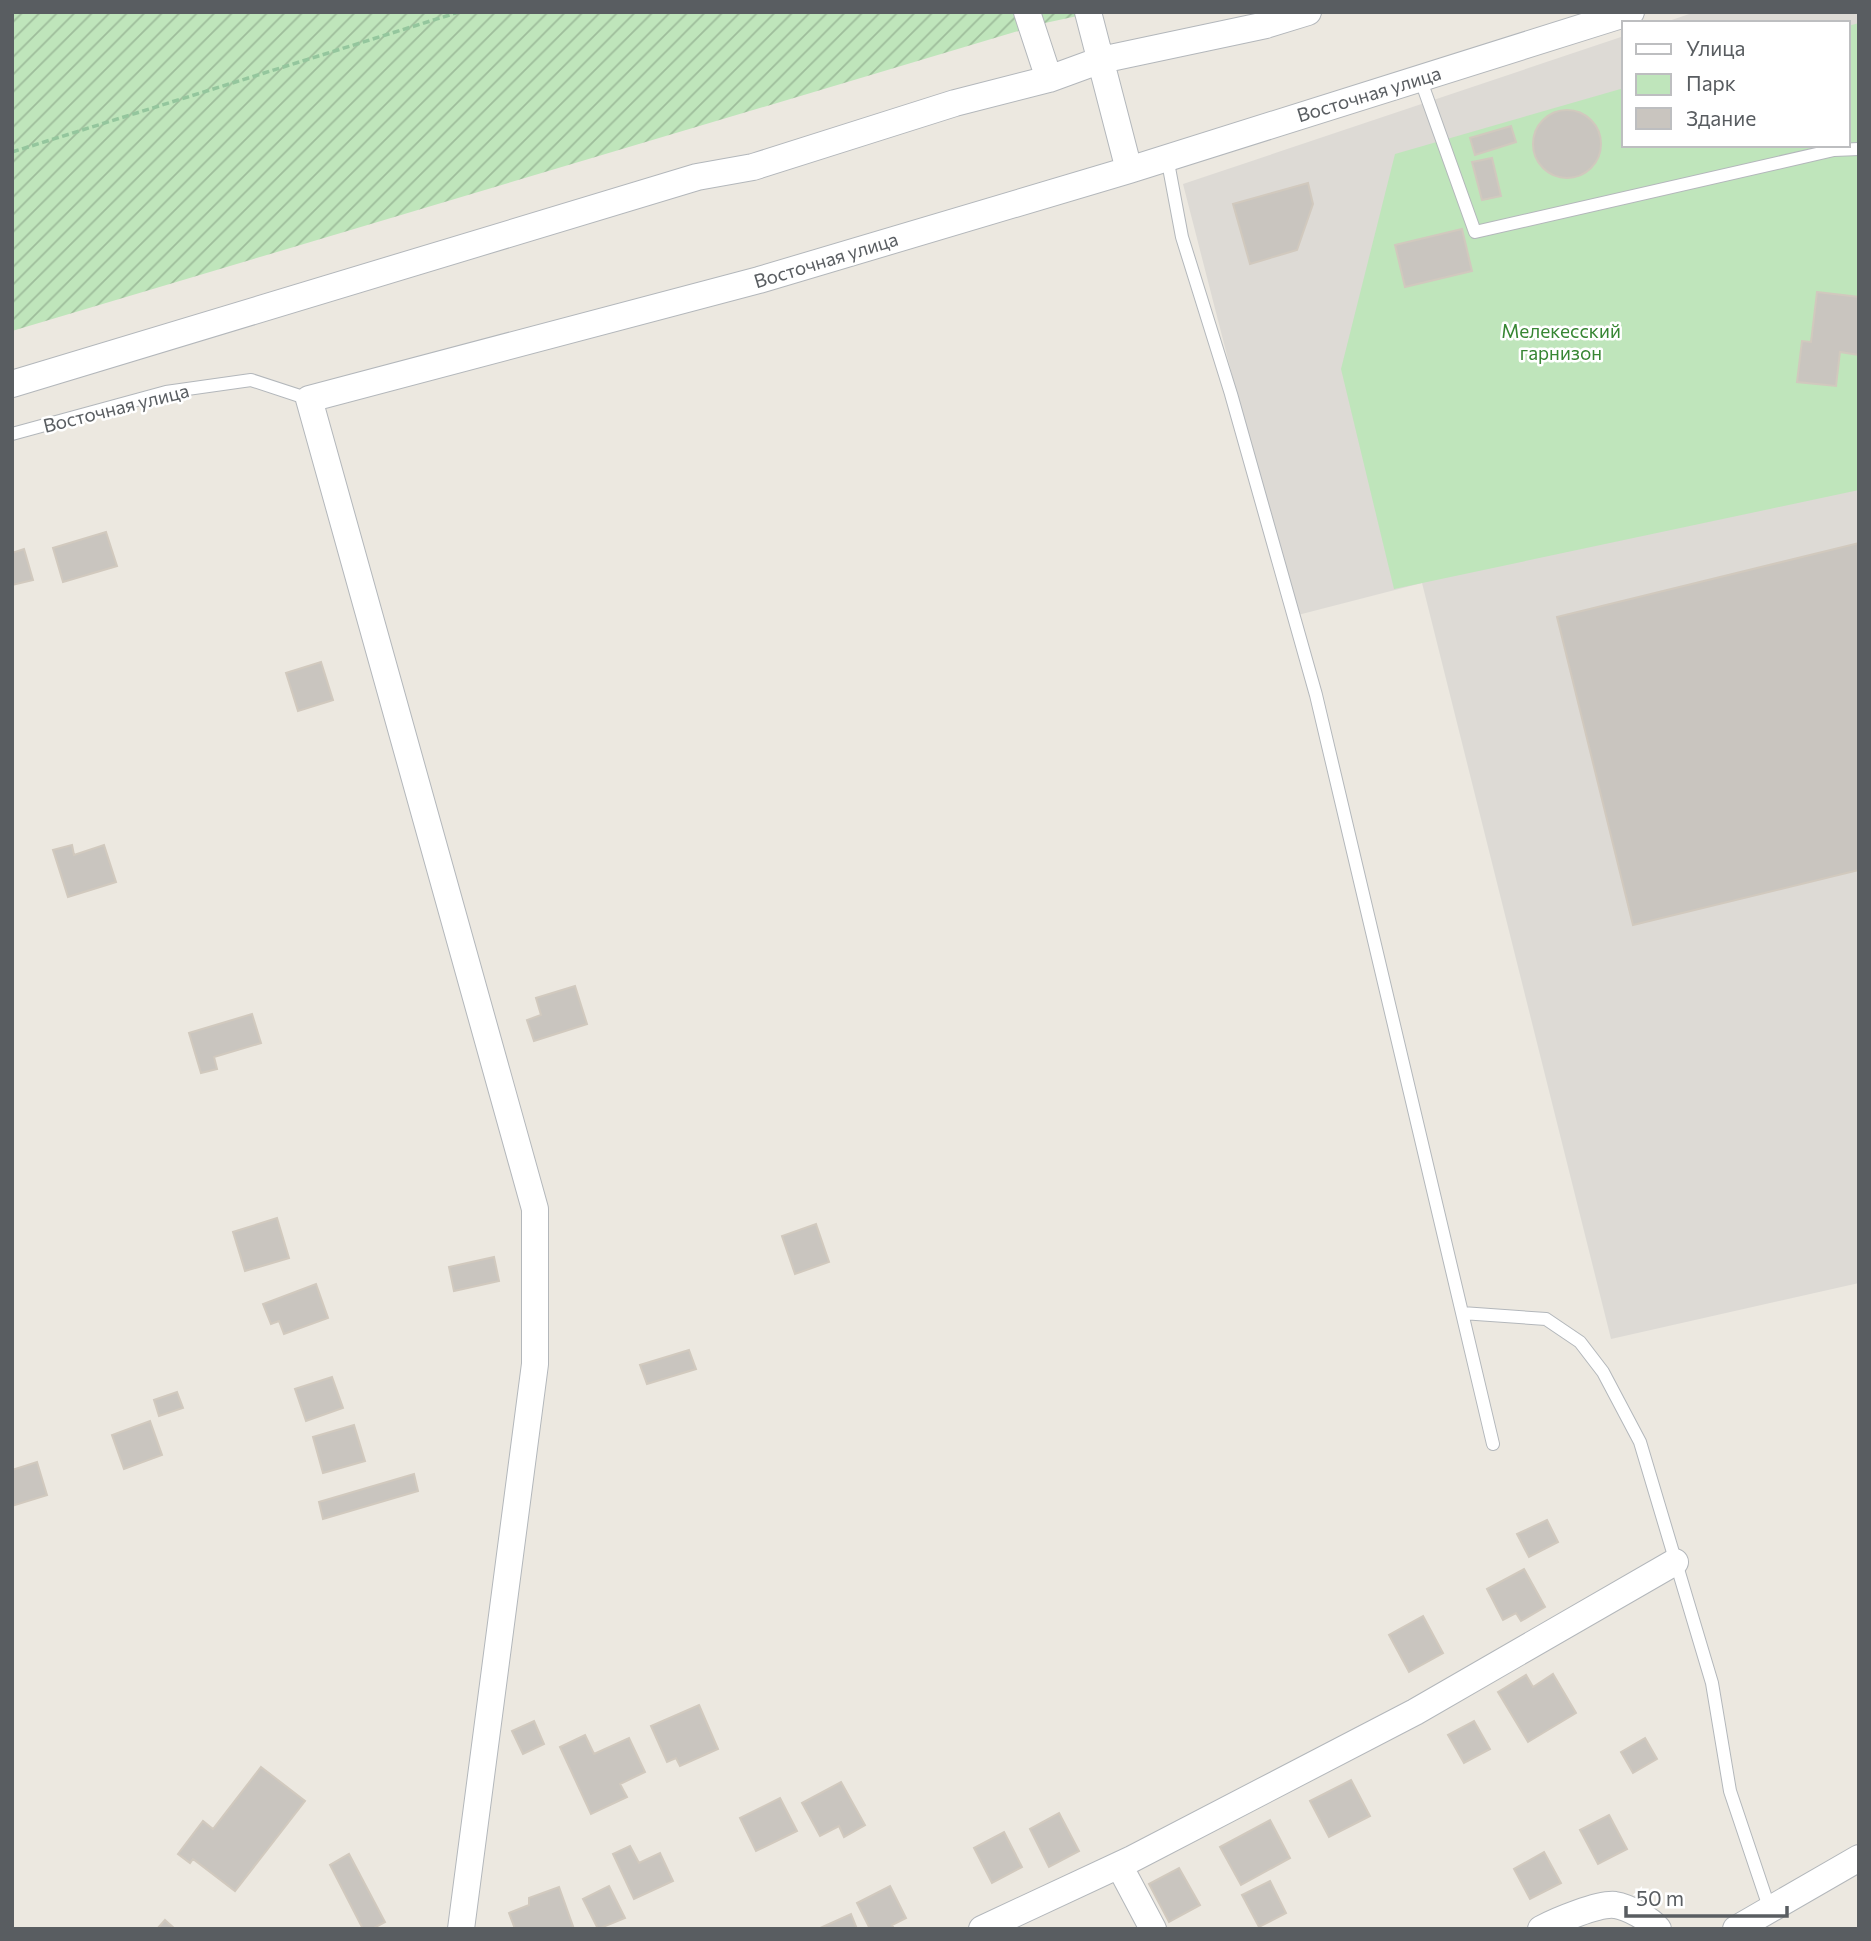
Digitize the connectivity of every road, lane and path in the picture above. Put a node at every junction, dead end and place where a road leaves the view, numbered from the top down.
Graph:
1 (459, 12) edge
2 (1027, 12) edge
3 (1088, 12) edge
4 (1308, 12) edge
5 (1631, 12) edge
6 (1101, 60) junction
7 (1420, 78) junction
8 (1049, 79) junction
9 (1859, 149) edge
10 (12, 152) edge
11 (1167, 157) junction
12 (1129, 170) junction
13 (12, 384) edge
14 (309, 399) junction
15 (12, 434) edge
16 (1462, 1313) junction
17 (1493, 1444) dead end
18 (1675, 1562) junction
19 (1859, 1858) edge
20 (1119, 1865) junction
21 (1770, 1909) junction
22 (461, 1929) edge
23 (982, 1929) edge
24 (1153, 1929) edge
25 (1541, 1929) edge
26 (1658, 1929) edge
27 (1736, 1929) edge

1 - 10 path
2 - 8 street
3 - 6 street
4 - 6 street
5 - 7 street, Восточная улица
6 - 8 street
6 - 12 street
7 - 9 lane
7 - 11 street, Восточная улица
8 - 13 street
11 - 12 street, Восточная улица
11 - 16 lane
12 - 14 street, Восточная улица
14 - 15 lane, Восточная улица
14 - 22 street
16 - 17 lane
16 - 18 lane
18 - 20 street
18 - 21 lane
19 - 21 street
20 - 23 street
20 - 24 street
21 - 27 street
25 - 26 street

